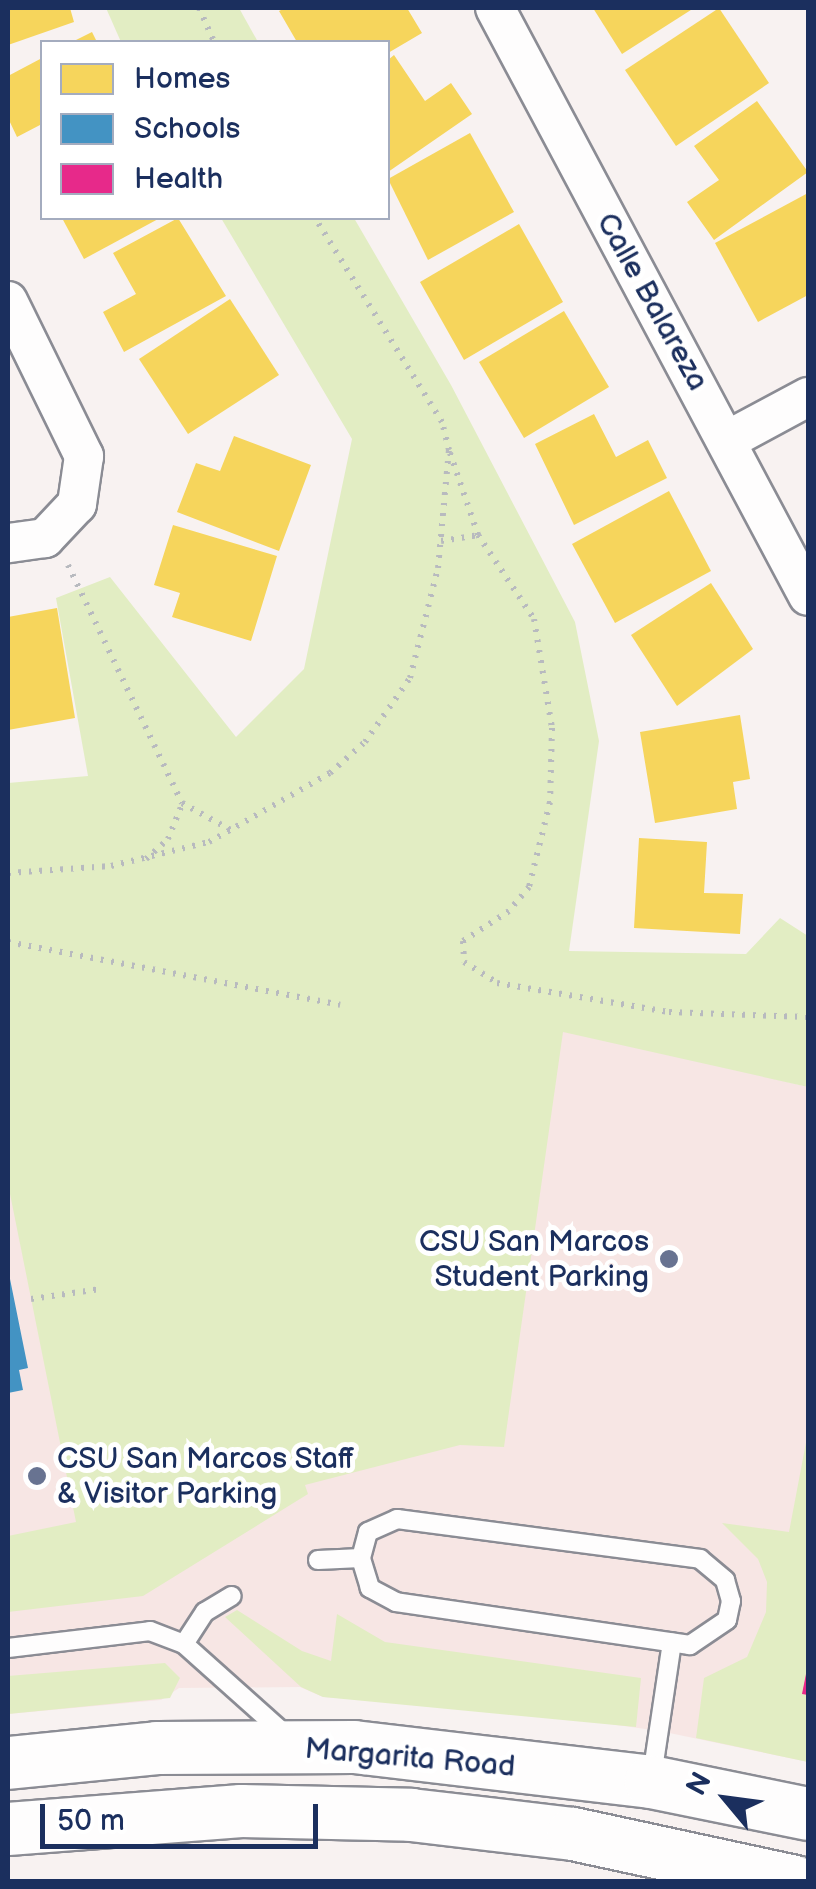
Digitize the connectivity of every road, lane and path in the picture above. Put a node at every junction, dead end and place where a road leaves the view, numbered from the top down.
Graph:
1 (199, 8) edge
2 (494, 8) edge
3 (213, 40) edge
4 (316, 220) edge
5 (8, 301) edge
6 (808, 397) edge
7 (728, 440) junction
8 (449, 450) junction
9 (478, 535) junction
10 (45, 538) junction
11 (441, 541) junction
12 (8, 543) edge
13 (808, 596) edge
14 (182, 803) junction
15 (232, 830) junction
16 (146, 860) junction
17 (8, 874) edge
18 (8, 942) edge
19 (340, 1005) dead end
20 (808, 1017) edge
21 (100, 1289) dead end
22 (31, 1300) dead end
23 (361, 1558) junction
24 (318, 1560) dead end
25 (232, 1596) dead end
26 (672, 1642) junction
27 (184, 1644) junction
28 (8, 1648) edge
29 (300, 1748) junction
30 (8, 1763) edge
31 (651, 1782) junction
32 (808, 1814) edge
33 (411, 1815) junction
34 (8, 1829) edge
35 (795, 1882) edge

1 - 3 path
2 - 7 street, Calle Balareza
4 - 8 path
5 - 10 street
6 - 7 street
7 - 13 street, Calle Balareza
8 - 9 path
8 - 11 path
9 - 11 path
9 - 20 path
10 - 12 street
10 - 14 path
11 - 15 path
14 - 15 path
14 - 16 path
15 - 16 path
16 - 17 path
18 - 19 path
21 - 22 path
23 - 24 lane
23 - 26 lane
23 - 26 lane
25 - 27 lane
26 - 31 lane
27 - 28 lane
27 - 29 lane
29 - 30 main road, Margarita Road
29 - 31 main road, Margarita Road
31 - 32 main road, Margarita Road
31 - 33 main road
33 - 34 main road, Margarita Road
33 - 35 main road, Margarita Road

